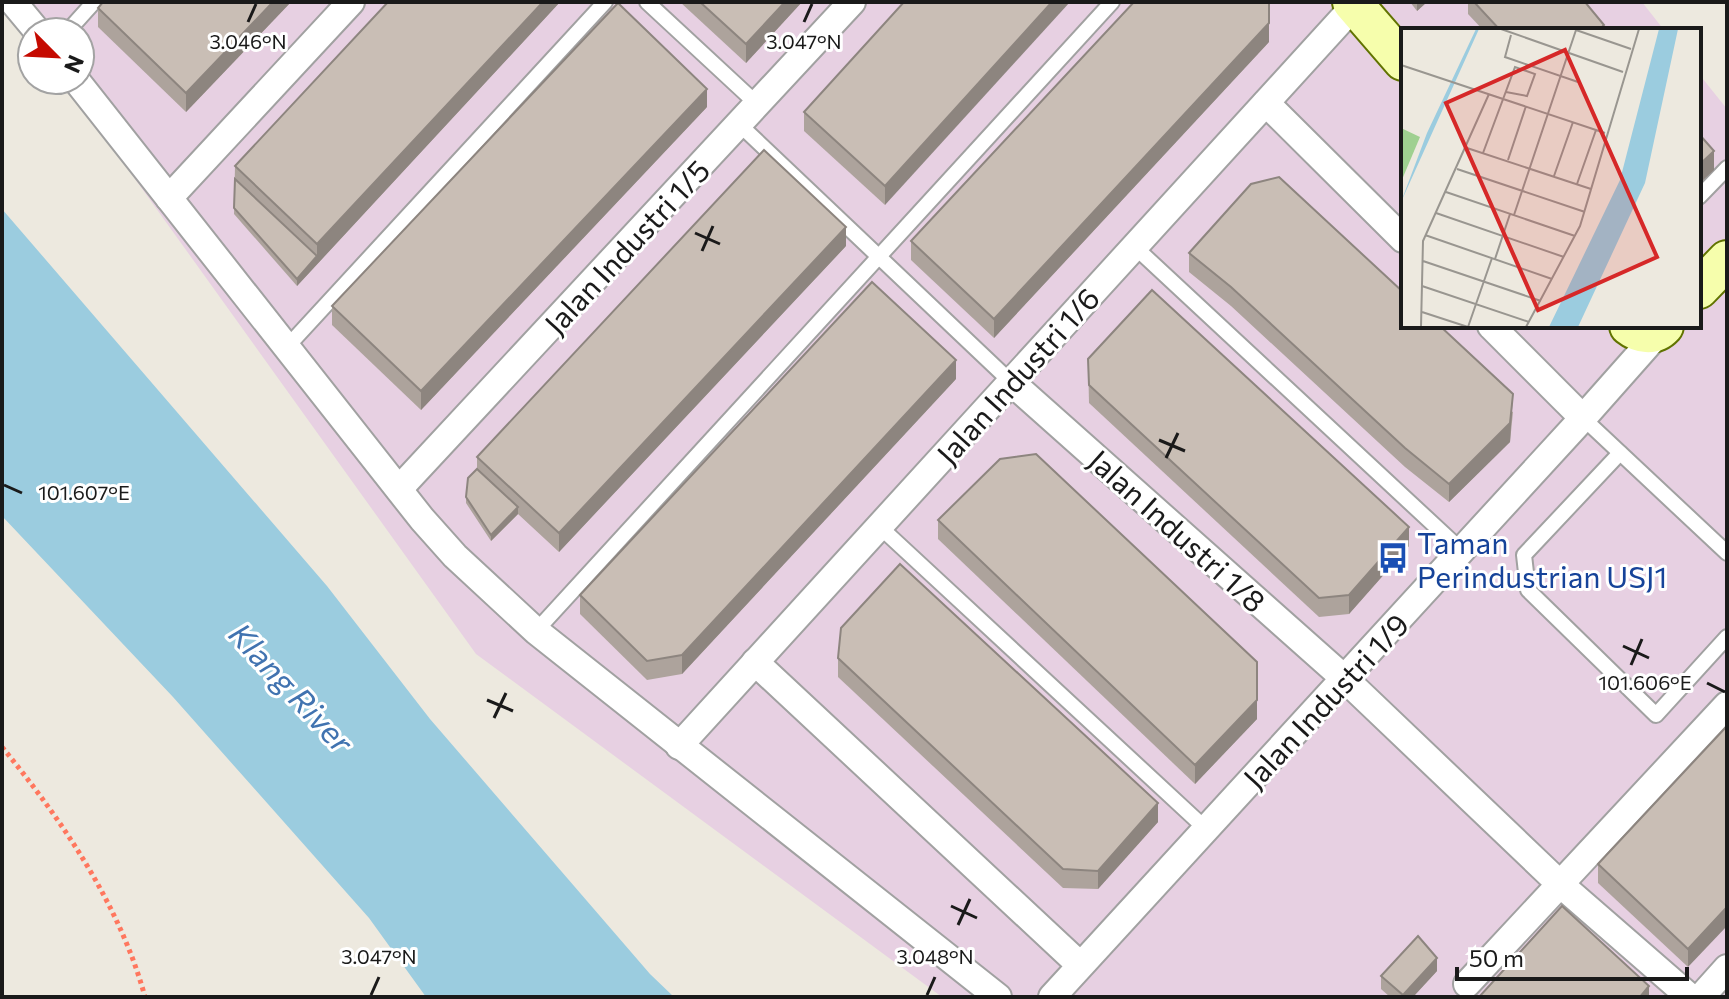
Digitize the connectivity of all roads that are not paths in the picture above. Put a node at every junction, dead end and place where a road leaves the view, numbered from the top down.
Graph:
1 (351, 2) edge
2 (605, 2) edge
3 (647, 2) edge
4 (852, 2) edge
5 (1112, 2) edge
6 (1354, 4) edge
7 (1401, 59) edge
8 (89, 96) edge
9 (1266, 103) junction
10 (757, 104) junction
11 (739, 124) junction
12 (1727, 168) edge
13 (1701, 195) edge
14 (169, 198) junction
15 (1401, 237) edge
16 (1135, 247) junction
17 (880, 257) junction
18 (1727, 260) edge
19 (1701, 287) edge
20 (1493, 328) edge
21 (1650, 328) edge
22 (287, 347) junction
23 (1011, 382) junction
24 (1583, 418) junction
25 (1620, 453) junction
26 (399, 489) junction
27 (879, 526) junction
28 (1462, 551) junction
29 (1727, 553) edge
30 (536, 631) junction
31 (1727, 637) edge
32 (755, 662) junction
33 (1345, 679) junction
34 (1727, 705) edge
35 (679, 746) junction
36 (1206, 829) junction
37 (1560, 884) junction
38 (1080, 965) junction
39 (1727, 968) edge
40 (1467, 984) dead end
41 (998, 997) edge
42 (1052, 997) edge
43 (1690, 997) edge
44 (1701, 997) edge

1 - 14 street
2 - 22 lane
3 - 10 lane
4 - 10 street, Jalan Industri 1/5
5 - 17 lane
6 - 7 street
6 - 9 street, Jalan Industri 1/6
8 - 14 street
9 - 15 street
9 - 16 street, Jalan Industri 1/6
10 - 11 street, Jalan Industri 1/5
11 - 17 lane
11 - 26 street, Jalan Industri 1/5
12 - 13 lane
14 - 22 street
16 - 23 street, Jalan Industri 1/6
16 - 28 lane
17 - 23 lane
17 - 30 lane
18 - 19 street
20 - 24 street
21 - 24 street, Jalan Industri 1/9
22 - 26 street
23 - 27 street, Jalan Industri 1/6
23 - 33 street, Jalan Industri 1/8
24 - 25 lane
24 - 28 street, Jalan Industri 1/9
25 - 29 lane
25 - 31 lane
26 - 30 street
27 - 32 street, Jalan Industri 1/6
27 - 36 lane
28 - 33 street, Jalan Industri 1/9
30 - 35 street
32 - 35 street, Jalan Industri 1/6
32 - 38 street
33 - 36 street, Jalan Industri 1/9
33 - 37 street, Jalan Industri 1/8
34 - 37 street
35 - 41 street
36 - 38 street, Jalan Industri 1/9
37 - 40 street
37 - 43 street, Jalan Industri 1/8
38 - 42 street, Jalan Industri 1/9
39 - 44 street

